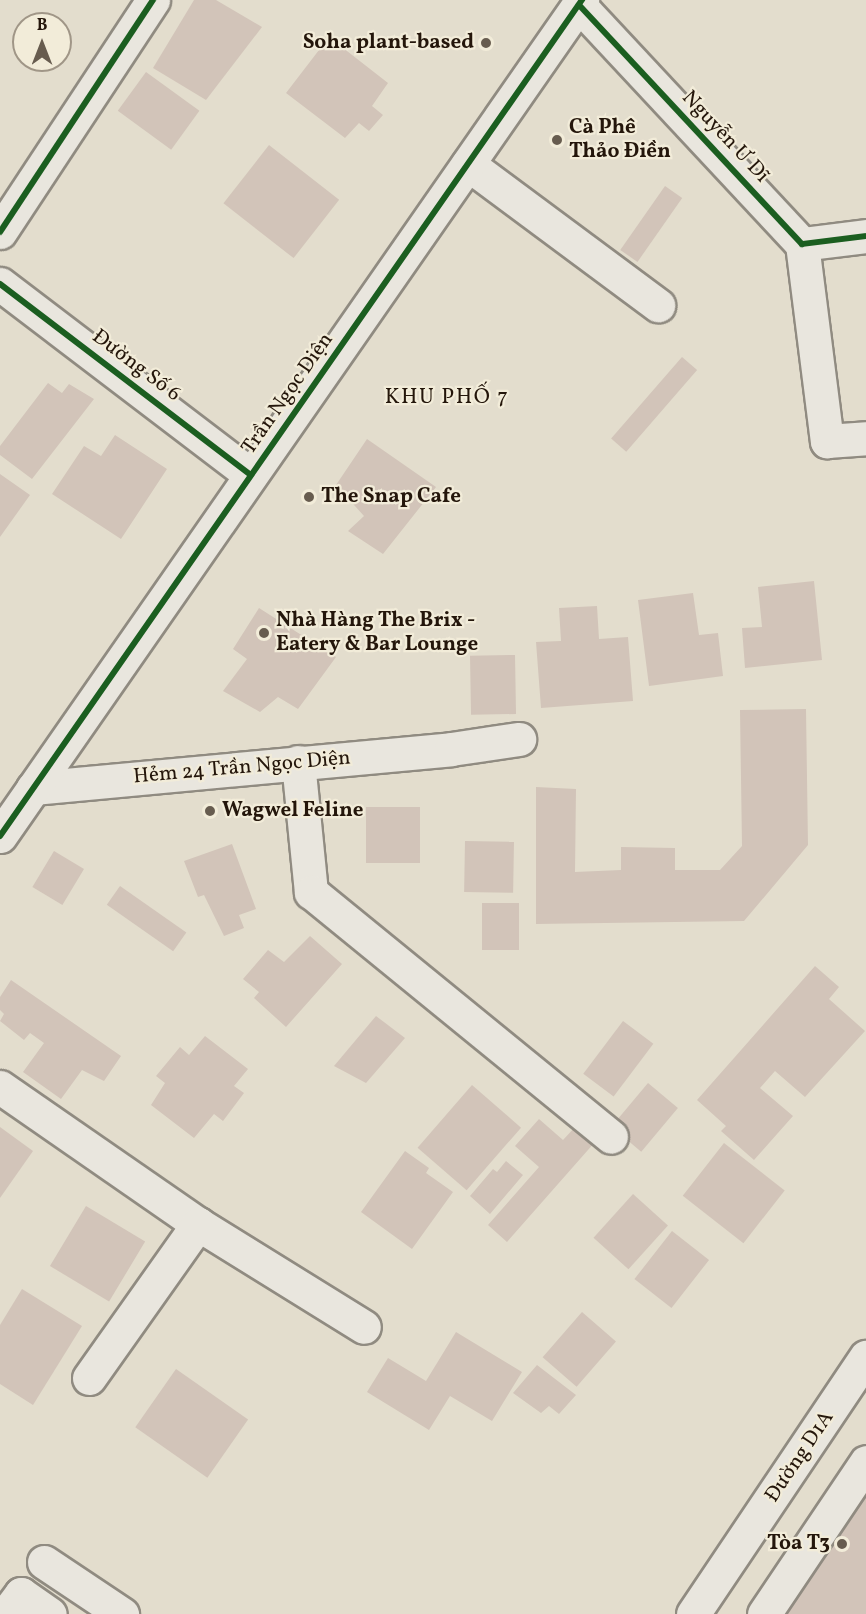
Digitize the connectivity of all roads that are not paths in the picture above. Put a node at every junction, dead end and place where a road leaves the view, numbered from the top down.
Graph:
1 (153, 0) edge
2 (580, 3) edge
3 (468, 164) junction
4 (0, 232) edge
5 (866, 236) edge
6 (802, 244) junction
7 (0, 284) edge
8 (657, 305) dead end
9 (866, 438) edge
10 (252, 475) junction
11 (519, 740) dead end
12 (298, 762) junction
13 (33, 788) junction
14 (0, 836) edge
15 (0, 1087) edge
16 (611, 1137) dead end
17 (198, 1224) junction
18 (364, 1328) dead end
19 (89, 1378) dead end
20 (861, 1379) edge
21 (866, 1462) edge
22 (44, 1562) dead end
23 (6, 1614) edge
24 (50, 1614) edge
25 (122, 1614) edge
26 (693, 1614) edge
27 (764, 1614) edge

1 - 4 street
2 - 3 street, Trần Ngọc Diện
2 - 6 street, Nguyễn Ư Dĩ
3 - 8 street
3 - 10 street, Trần Ngọc Diện
5 - 6 street
6 - 9 street
7 - 10 street, Đường Số 6
10 - 13 street, Trần Ngọc Diện
11 - 12 street, Hẻm 24 Trần Ngọc Diện
12 - 13 street, Hẻm 24 Trần Ngọc Diện
12 - 16 street
13 - 14 street, Trần Ngọc Diện
15 - 17 street
17 - 18 street
17 - 19 street
20 - 26 street, Đường D1A
21 - 27 street
22 - 25 street
23 - 24 street

